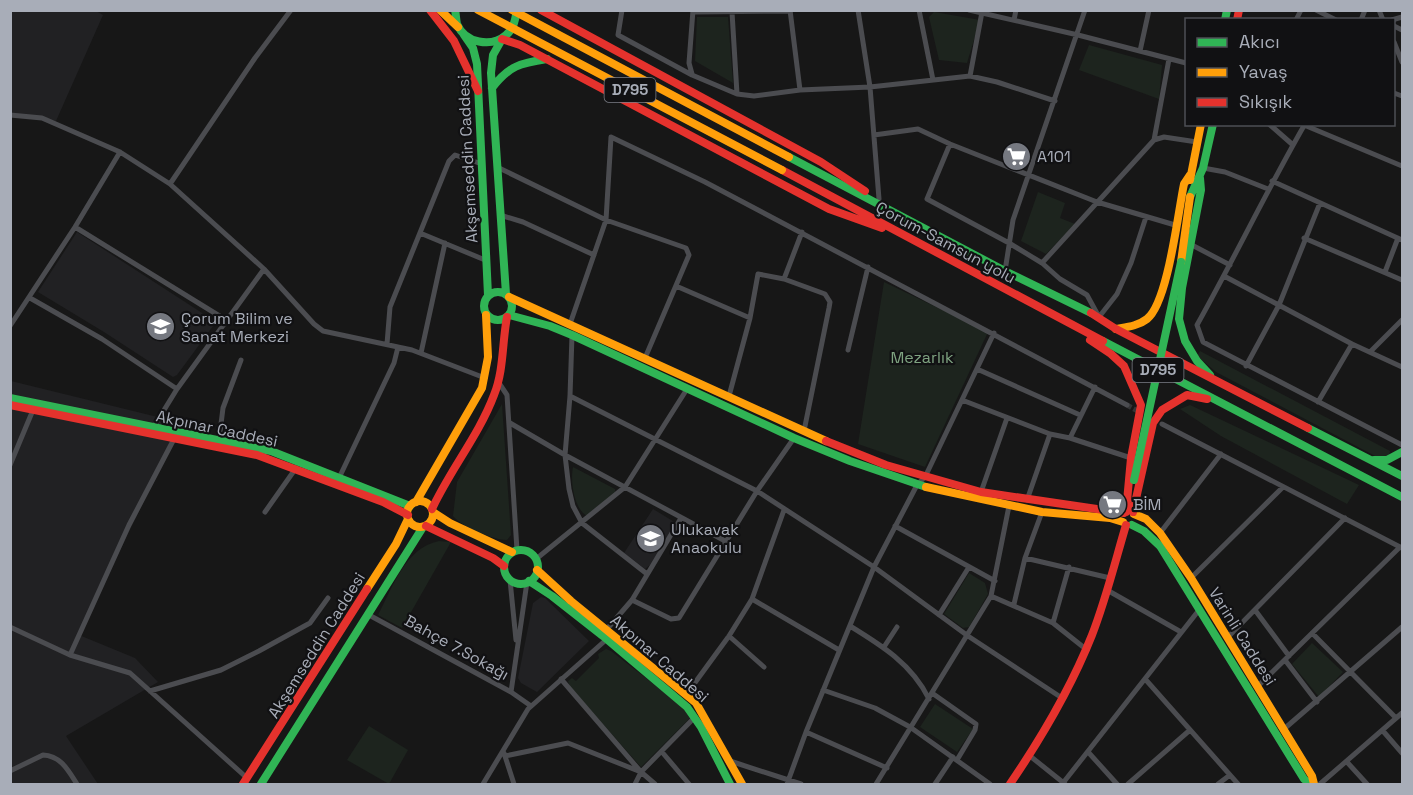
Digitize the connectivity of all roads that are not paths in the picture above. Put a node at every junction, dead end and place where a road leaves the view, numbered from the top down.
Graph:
1 (291, 10) edge
2 (430, 10) edge
3 (440, 10) edge
4 (455, 10) edge
5 (478, 10) edge
6 (514, 10) edge
7 (541, 10) edge
8 (622, 10) edge
9 (858, 10) edge
10 (919, 10) edge
11 (969, 10) edge
12 (1016, 10) edge
13 (1085, 10) edge
14 (1149, 10) edge
15 (1316, 10) edge
16 (693, 11) edge
17 (790, 11) edge
18 (732, 12) edge
19 (982, 12) edge
20 (1332, 18) edge
21 (1014, 21) junction
22 (458, 27) junction
23 (1078, 35) junction
24 (502, 39) junction
25 (1395, 44) edge
26 (1140, 51) junction
27 (547, 59) junction
28 (1169, 59) junction
29 (1402, 62) edge
30 (1185, 63) edge
31 (692, 75) junction
32 (970, 76) junction
33 (933, 80) junction
34 (870, 87) junction
35 (492, 88) junction
36 (800, 90) junction
37 (478, 91) junction
38 (738, 94) junction
39 (1055, 101) junction
40 (10, 115) edge
41 (1201, 126) edge
42 (1214, 126) edge
43 (1271, 126) edge
44 (1303, 126) edge
45 (1306, 126) edge
46 (874, 135) junction
47 (1154, 140) junction
48 (1197, 142) junction
49 (950, 144) junction
50 (1293, 145) junction
51 (120, 152) junction
52 (482, 164) junction
53 (1402, 166) edge
54 (497, 167) junction
55 (1203, 168) junction
56 (1029, 175) junction
57 (1190, 175) junction
58 (1200, 178) junction
59 (1272, 182) junction
60 (170, 184) junction
61 (1268, 189) junction
62 (1190, 197) junction
63 (879, 199) junction
64 (1097, 202) junction
65 (1320, 203) junction
66 (500, 215) junction
67 (1146, 217) junction
68 (606, 220) junction
69 (918, 224) junction
70 (1175, 225) junction
71 (75, 227) junction
72 (802, 232) junction
73 (420, 233) junction
74 (1305, 238) junction
75 (1400, 239) edge
76 (915, 240) junction
77 (445, 243) junction
78 (1009, 243) junction
79 (1191, 244) junction
80 (594, 255) junction
81 (485, 260) junction
82 (1042, 263) junction
83 (1230, 265) junction
84 (868, 267) junction
85 (264, 269) junction
86 (1005, 271) junction
87 (1385, 272) junction
88 (1224, 276) junction
89 (784, 279) junction
90 (1402, 280) edge
91 (676, 286) junction
92 (488, 295) junction
93 (507, 295) junction
94 (30, 298) junction
95 (1279, 305) junction
96 (1045, 311) junction
97 (486, 315) junction
98 (508, 316) junction
99 (1099, 317) junction
100 (750, 318) junction
101 (226, 320) junction
102 (1402, 320) edge
103 (570, 324) junction
104 (10, 326) edge
105 (1116, 329) junction
106 (994, 333) junction
107 (572, 335) junction
108 (387, 344) junction
109 (1352, 344) junction
110 (398, 347) junction
111 (849, 350) dead end
112 (1370, 352) junction
113 (421, 353) junction
114 (645, 358) junction
115 (241, 360) dead end
116 (1246, 366) junction
117 (1402, 367) edge
118 (976, 369) junction
119 (485, 378) junction
120 (1216, 381) junction
121 (499, 383) junction
122 (1095, 387) junction
123 (177, 389) junction
124 (687, 389) junction
125 (570, 396) junction
126 (729, 396) junction
127 (10, 398) edge
128 (962, 400) junction
129 (1318, 402) junction
130 (10, 405) edge
131 (1127, 405) tunnel mouth
132 (1227, 406) junction
133 (33, 410) junction
134 (1080, 415) junction
135 (1007, 418) junction
136 (510, 423) junction
137 (1162, 424) dead end
138 (153, 428) junction
139 (804, 431) junction
140 (1050, 434) junction
141 (794, 438) junction
142 (1070, 438) junction
143 (174, 439) junction
144 (219, 440) junction
145 (654, 440) junction
146 (1402, 445) edge
147 (1402, 452) edge
148 (1221, 454) junction
149 (565, 455) junction
150 (1131, 458) junction
151 (1371, 460) junction
152 (10, 465) edge
153 (296, 468) junction
154 (1402, 476) edge
155 (925, 477) junction
156 (339, 478) junction
157 (917, 485) junction
158 (626, 487) junction
159 (1283, 487) junction
160 (757, 491) junction
161 (981, 492) junction
162 (1402, 497) edge
163 (1027, 500) junction
164 (413, 504) junction
165 (1009, 507) junction
166 (784, 510) junction
167 (433, 511) junction
168 (265, 512) dead end
169 (1042, 512) junction
170 (408, 517) junction
171 (1128, 517) junction
172 (681, 518) junction
173 (1346, 518) junction
174 (582, 523) junction
175 (425, 526) junction
176 (895, 526) junction
177 (1160, 533) junction
178 (727, 542) junction
179 (1401, 547) edge
180 (514, 551) junction
181 (1025, 558) junction
182 (536, 559) junction
183 (504, 566) junction
184 (874, 567) junction
185 (969, 567) junction
186 (1069, 567) junction
187 (537, 570) junction
188 (647, 574) junction
189 (1110, 578) junction
190 (1191, 578) junction
191 (510, 580) junction
192 (528, 582) junction
193 (995, 582) junction
194 (1107, 589) junction
195 (991, 596) junction
196 (328, 598) dead end
197 (752, 599) junction
198 (632, 600) junction
199 (1014, 604) junction
200 (1199, 610) junction
201 (1255, 610) junction
202 (369, 615) junction
203 (939, 615) junction
204 (1053, 623) junction
205 (850, 626) junction
206 (10, 627) edge
207 (897, 627) dead end
208 (1402, 627) edge
209 (607, 629) junction
210 (1181, 632) junction
211 (1312, 633) junction
212 (729, 636) junction
213 (968, 636) junction
214 (1227, 638) junction
215 (607, 639) junction
216 (884, 647) junction
217 (517, 650) junction
218 (839, 650) junction
219 (1087, 650) junction
220 (70, 655) junction
221 (1287, 658) junction
222 (764, 667) dead end
223 (1350, 672) junction
224 (561, 679) junction
225 (1146, 680) junction
226 (1258, 686) junction
227 (823, 690) junction
228 (150, 691) junction
229 (511, 692) junction
230 (686, 695) junction
231 (930, 696) junction
232 (1062, 698) junction
233 (1317, 702) junction
234 (531, 706) junction
235 (1402, 713) edge
236 (695, 717) junction
237 (1396, 718) junction
238 (910, 727) junction
239 (1284, 729) junction
240 (1190, 730) junction
241 (1383, 731) junction
242 (806, 732) junction
243 (662, 752) junction
244 (1089, 753) junction
245 (1402, 753) edge
246 (504, 754) junction
247 (1030, 756) junction
248 (955, 759) junction
249 (730, 761) junction
250 (1347, 762) junction
251 (887, 768) junction
252 (10, 771) edge
253 (641, 772) junction
254 (1230, 775) junction
255 (245, 781) edge
256 (788, 782) edge
257 (77, 784) edge
258 (261, 784) edge
259 (483, 784) edge
260 (514, 784) edge
261 (635, 784) edge
262 (655, 784) edge
263 (689, 784) edge
264 (730, 784) edge
265 (742, 784) edge
266 (801, 784) edge
267 (876, 784) edge
268 (935, 784) edge
269 (990, 784) edge
270 (1010, 784) edge
271 (1064, 784) edge
272 (1117, 784) edge
273 (1128, 784) edge
274 (1218, 784) edge
275 (1238, 784) edge
276 (1312, 784) edge
277 (1320, 784) edge
278 (1367, 784) edge

1 - 60 street
2 - 37 main road
3 - 22 main road
4 - 22 main road
5 - 76 main road, Çorum-Samsun yolu / D795, bridge
6 - 24 main road, Akşemseddin Caddesi
6 - 69 main road, Çorum-Samsun yolu / D795, bridge
7 - 63 main road
8 - 31 street
9 - 34 street
10 - 33 street
11 - 19 street
12 - 21 street
13 - 23 street
14 - 26 street
15 - 20 street
16 - 18 street
16 - 31 street
17 - 18 street
17 - 36 street
18 - 38 street
19 - 21 street
19 - 32 street
21 - 23 street
22 - 24 main road
22 - 37 main road, Akşemseddin Caddesi
23 - 26 street
23 - 39 street
24 - 27 main road
24 - 35 main road, Akşemseddin Caddesi
25 - 29 street
26 - 28 street
27 - 35 main road
27 - 76 main road
28 - 30 street
28 - 47 street
31 - 38 street
32 - 33 street
32 - 39 street
33 - 34 street
34 - 36 street
34 - 46 street
35 - 54 main road, Akşemseddin Caddesi
36 - 38 street
37 - 52 main road, Akşemseddin Caddesi
39 - 56 street
40 - 51 street
41 - 48 main road
42 - 55 main road
43 - 50 street
44 - 50 street
45 - 53 street
46 - 49 street
46 - 63 street
47 - 48 street
47 - 64 street
48 - 57 main road
49 - 56 street
49 - 78 street
50 - 59 street
51 - 60 street
51 - 71 street
52 - 73 street
52 - 81 main road, Akşemseddin Caddesi
54 - 66 main road, Akşemseddin Caddesi
54 - 68 street
55 - 58 main road
55 - 61 street
56 - 64 street
56 - 78 street
57 - 62 main road
57 - 70 main road
58 - 62 main road
58 - 79 main road
59 - 61 street
59 - 65 street
60 - 85 street
61 - 83 street
62 - 171 main road, bridge
63 - 69 main road
64 - 67 street
64 - 82 street
65 - 74 street
65 - 75 street
66 - 80 street
66 - 93 main road, Akşemseddin Caddesi
67 - 70 street
67 - 99 street
68 - 72 street
68 - 80 street
68 - 91 street
69 - 86 main road, Çorum-Samsun yolu / D795
70 - 105 main road
71 - 94 street
71 - 101 street
72 - 84 street
72 - 89 street
73 - 77 street
73 - 108 street
74 - 87 street
74 - 95 street
75 - 87 street
76 - 96 main road, Çorum-Samsun yolu / D795
77 - 81 street
77 - 113 street
78 - 82 street
78 - 86 street
79 - 83 street
79 - 120 main road
80 - 103 street
81 - 92 main road, Akşemseddin Caddesi
82 - 99 street
83 - 88 street
84 - 106 street
84 - 111 street
85 - 101 street
85 - 108 street
86 - 99 main road, Çorum-Samsun yolu / D795
87 - 90 street
88 - 95 street
88 - 116 street
89 - 100 street
89 - 139 street
91 - 100 street
91 - 114 street
92 - 93 main road
92 - 97 main road
93 - 98 main road
93 - 103 main road
94 - 104 street
94 - 123 street
95 - 109 street
95 - 116 street
96 - 132 main road, Çorum-Samsun yolu / D795
96 - 150 main road
97 - 98 main road
97 - 119 main road
98 - 107 main road
98 - 121 main road
99 - 105 main road, Çorum-Samsun yolu / D795
100 - 126 street
101 - 123 street
102 - 112 street
103 - 114 main road
105 - 120 main road, Çorum-Samsun yolu / D795
106 - 118 street
106 - 122 street
107 - 124 main road
107 - 125 street
108 - 110 street
109 - 112 street
109 - 129 street
110 - 113 street
110 - 156 street
112 - 117 street
113 - 119 street
114 - 126 main road
115 - 144 street
116 - 129 street
118 - 128 street
118 - 134 street
119 - 164 main road
120 - 151 main road, Çorum-Samsun yolu / D795
121 - 136 street
121 - 167 main road
122 - 131 street
122 - 134 street
123 - 138 street
124 - 141 main road
124 - 145 street
125 - 145 street
125 - 149 street
126 - 139 main road
127 - 138 main road, Akpınar Caddesi
128 - 135 street
128 - 155 street
129 - 146 street
130 - 133 main road, Akpınar Caddesi
132 - 162 main road, Çorum-Samsun yolu / D795
132 - 171 main road
133 - 143 main road, Akpınar Caddesi
133 - 152 street
134 - 142 street
135 - 140 street
135 - 161 street
136 - 149 street
136 - 180 street
137 - 148 street
138 - 144 main road, Akpınar Caddesi
139 - 155 main road
140 - 142 street
140 - 163 street
141 - 157 main road
141 - 160 street
142 - 150 street
143 - 153 main road, Akpınar Caddesi
143 - 220 street
144 - 156 main road, Akpınar Caddesi
145 - 158 street
145 - 160 street
147 - 151 main road
148 - 159 street
148 - 177 street
149 - 158 street
149 - 174 street
150 - 171 main road
151 - 154 main road, Çorum-Samsun yolu / D795
153 - 168 street
153 - 170 main road, Akpınar Caddesi
155 - 157 street
155 - 161 main road
156 - 164 main road, Akpınar Caddesi
157 - 165 main road
157 - 176 street
158 - 172 street
158 - 174 street
159 - 173 street
159 - 190 street
160 - 166 street
160 - 178 street
161 - 163 main road
163 - 171 main road
164 - 167 main road
164 - 170 main road
165 - 169 main road
165 - 193 street
166 - 184 street
166 - 197 street
167 - 175 main road
167 - 180 main road
169 - 171 main road
169 - 181 street
170 - 175 main road
170 - 255 main road, Akşemseddin Caddesi
171 - 177 main road, Varinli Caddesi
171 - 189 main road
171 - 200 main road, Varinli Caddesi
172 - 178 street
172 - 188 street
173 - 179 street
173 - 201 street
174 - 182 street
174 - 188 street
175 - 183 main road
175 - 202 main road, Akşemseddin Caddesi
176 - 184 street
176 - 185 street
177 - 190 main road, Varinli Caddesi
178 - 198 street
179 - 211 street
180 - 182 main road
180 - 183 main road
181 - 186 street
181 - 199 street
182 - 187 main road
183 - 191 main road
184 - 203 street
184 - 205 street
185 - 193 street
185 - 203 street
186 - 189 street
186 - 204 street
187 - 192 main road
187 - 209 main road, Akpınar Caddesi
188 - 198 street
189 - 194 main road
190 - 214 main road, Varinli Caddesi
191 - 192 main road
191 - 217 street
192 - 215 main road, Akpınar Caddesi
192 - 217 street
193 - 195 street
194 - 210 street
194 - 219 main road
195 - 199 street
195 - 213 street
196 - 228 street
197 - 212 street
197 - 218 street
198 - 209 street
199 - 204 street
200 - 210 street
200 - 276 main road, Varinli Caddesi
201 - 214 street
201 - 221 street
202 - 229 street, Bahçe 7.Sokağı
202 - 258 main road, Akşemseddin Caddesi
203 - 213 street
204 - 219 street
205 - 216 street
205 - 218 street
206 - 220 street
207 - 216 street
208 - 223 street
209 - 230 main road, Akpınar Caddesi
210 - 225 street
211 - 221 street
211 - 223 street
212 - 222 street
212 - 230 street
213 - 231 street
213 - 232 street
214 - 226 main road, Varinli Caddesi
215 - 224 street
215 - 236 main road, Akpınar Caddesi
216 - 231 street
217 - 229 street
218 - 227 street
219 - 232 main road
220 - 228 street
221 - 226 street
221 - 233 street
223 - 233 street
223 - 237 street
224 - 234 street
224 - 253 street
225 - 240 street
225 - 244 street
226 - 239 main road, Varinli Caddesi
227 - 238 street
227 - 242 street
228 - 255 street
229 - 234 street, Bahçe 7.Sokağı
230 - 249 main road, Akpınar Caddesi
231 - 238 street
231 - 248 street
232 - 247 main road
233 - 239 street
234 - 246 street
235 - 237 street
236 - 243 street
236 - 264 main road, Akpınar Caddesi
237 - 241 street
238 - 248 street
238 - 251 street
239 - 276 main road, Varinli Caddesi
240 - 254 street
240 - 273 street
241 - 245 street
241 - 250 street
242 - 251 street
242 - 256 street
243 - 253 street
243 - 263 street
244 - 271 street
244 - 272 street
246 - 253 street
246 - 259 street
246 - 260 street
247 - 270 main road
247 - 271 street
248 - 268 street
248 - 269 street
249 - 256 street
249 - 265 main road, Akpınar Caddesi
250 - 277 street
250 - 278 street
251 - 267 street
252 - 257 street
253 - 261 street
253 - 262 street
254 - 274 street
254 - 275 street
256 - 266 street

